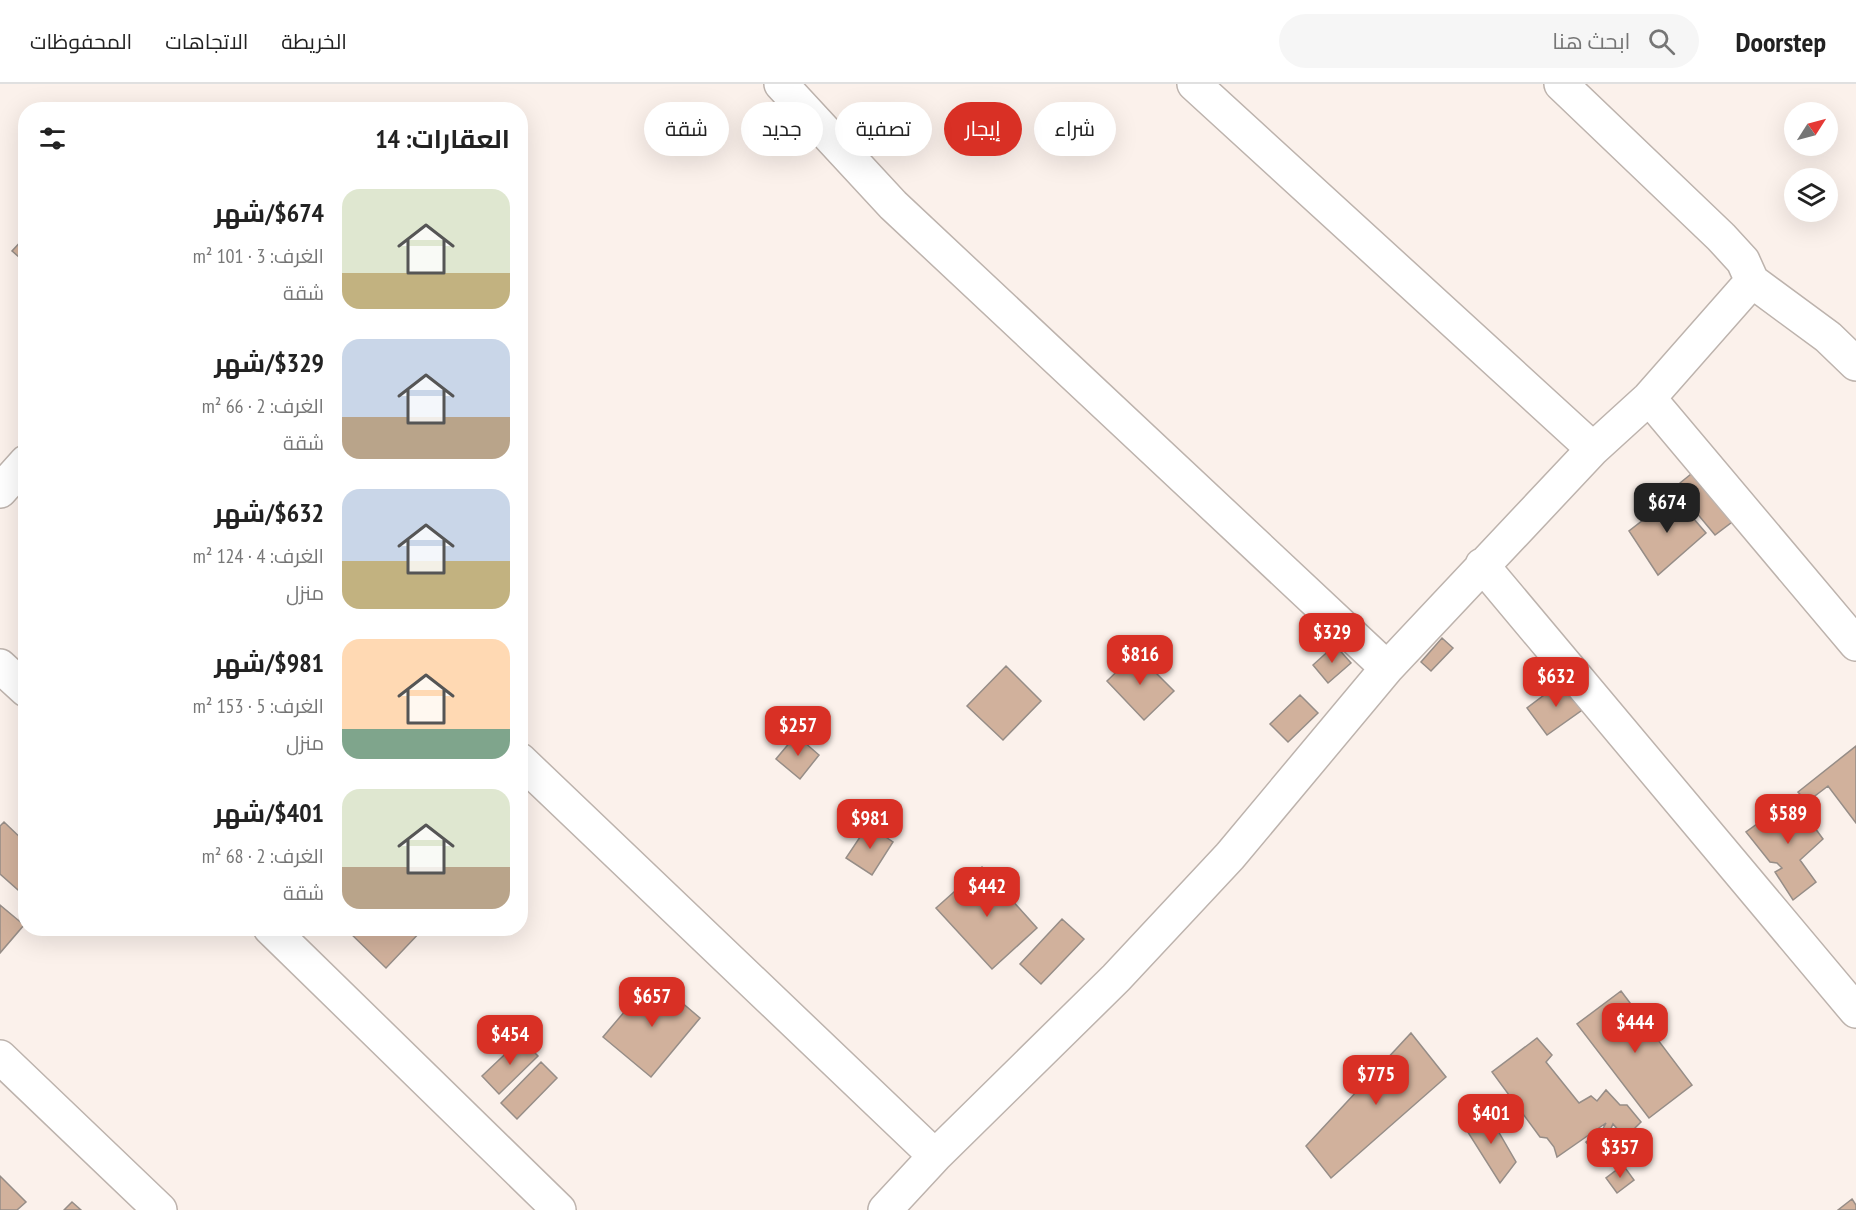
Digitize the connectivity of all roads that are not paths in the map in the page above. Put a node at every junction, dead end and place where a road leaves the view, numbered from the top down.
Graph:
1 (781, 84) edge
2 (1194, 84) edge
3 (1561, 84) edge
4 (1752, 281) junction
5 (1856, 364) edge
6 (1649, 398) junction
7 (1593, 449) junction
8 (18, 471) edge
9 (0, 491) edge
10 (1482, 565) junction
11 (1856, 644) edge
12 (0, 666) edge
13 (1387, 668) junction
14 (18, 683) edge
15 (528, 768) edge
16 (278, 936) edge
17 (1856, 1011) edge
18 (0, 1057) edge
19 (935, 1156) junction
20 (160, 1210) edge
21 (560, 1210) edge
22 (885, 1210) edge

1 - 13 street
2 - 7 street
3 - 4 street
4 - 5 street
4 - 6 street
6 - 7 street
6 - 11 street
7 - 10 street
8 - 9 street
10 - 13 street
10 - 17 street
12 - 14 street
13 - 19 street
15 - 19 street
16 - 21 street
18 - 20 street
19 - 22 street

